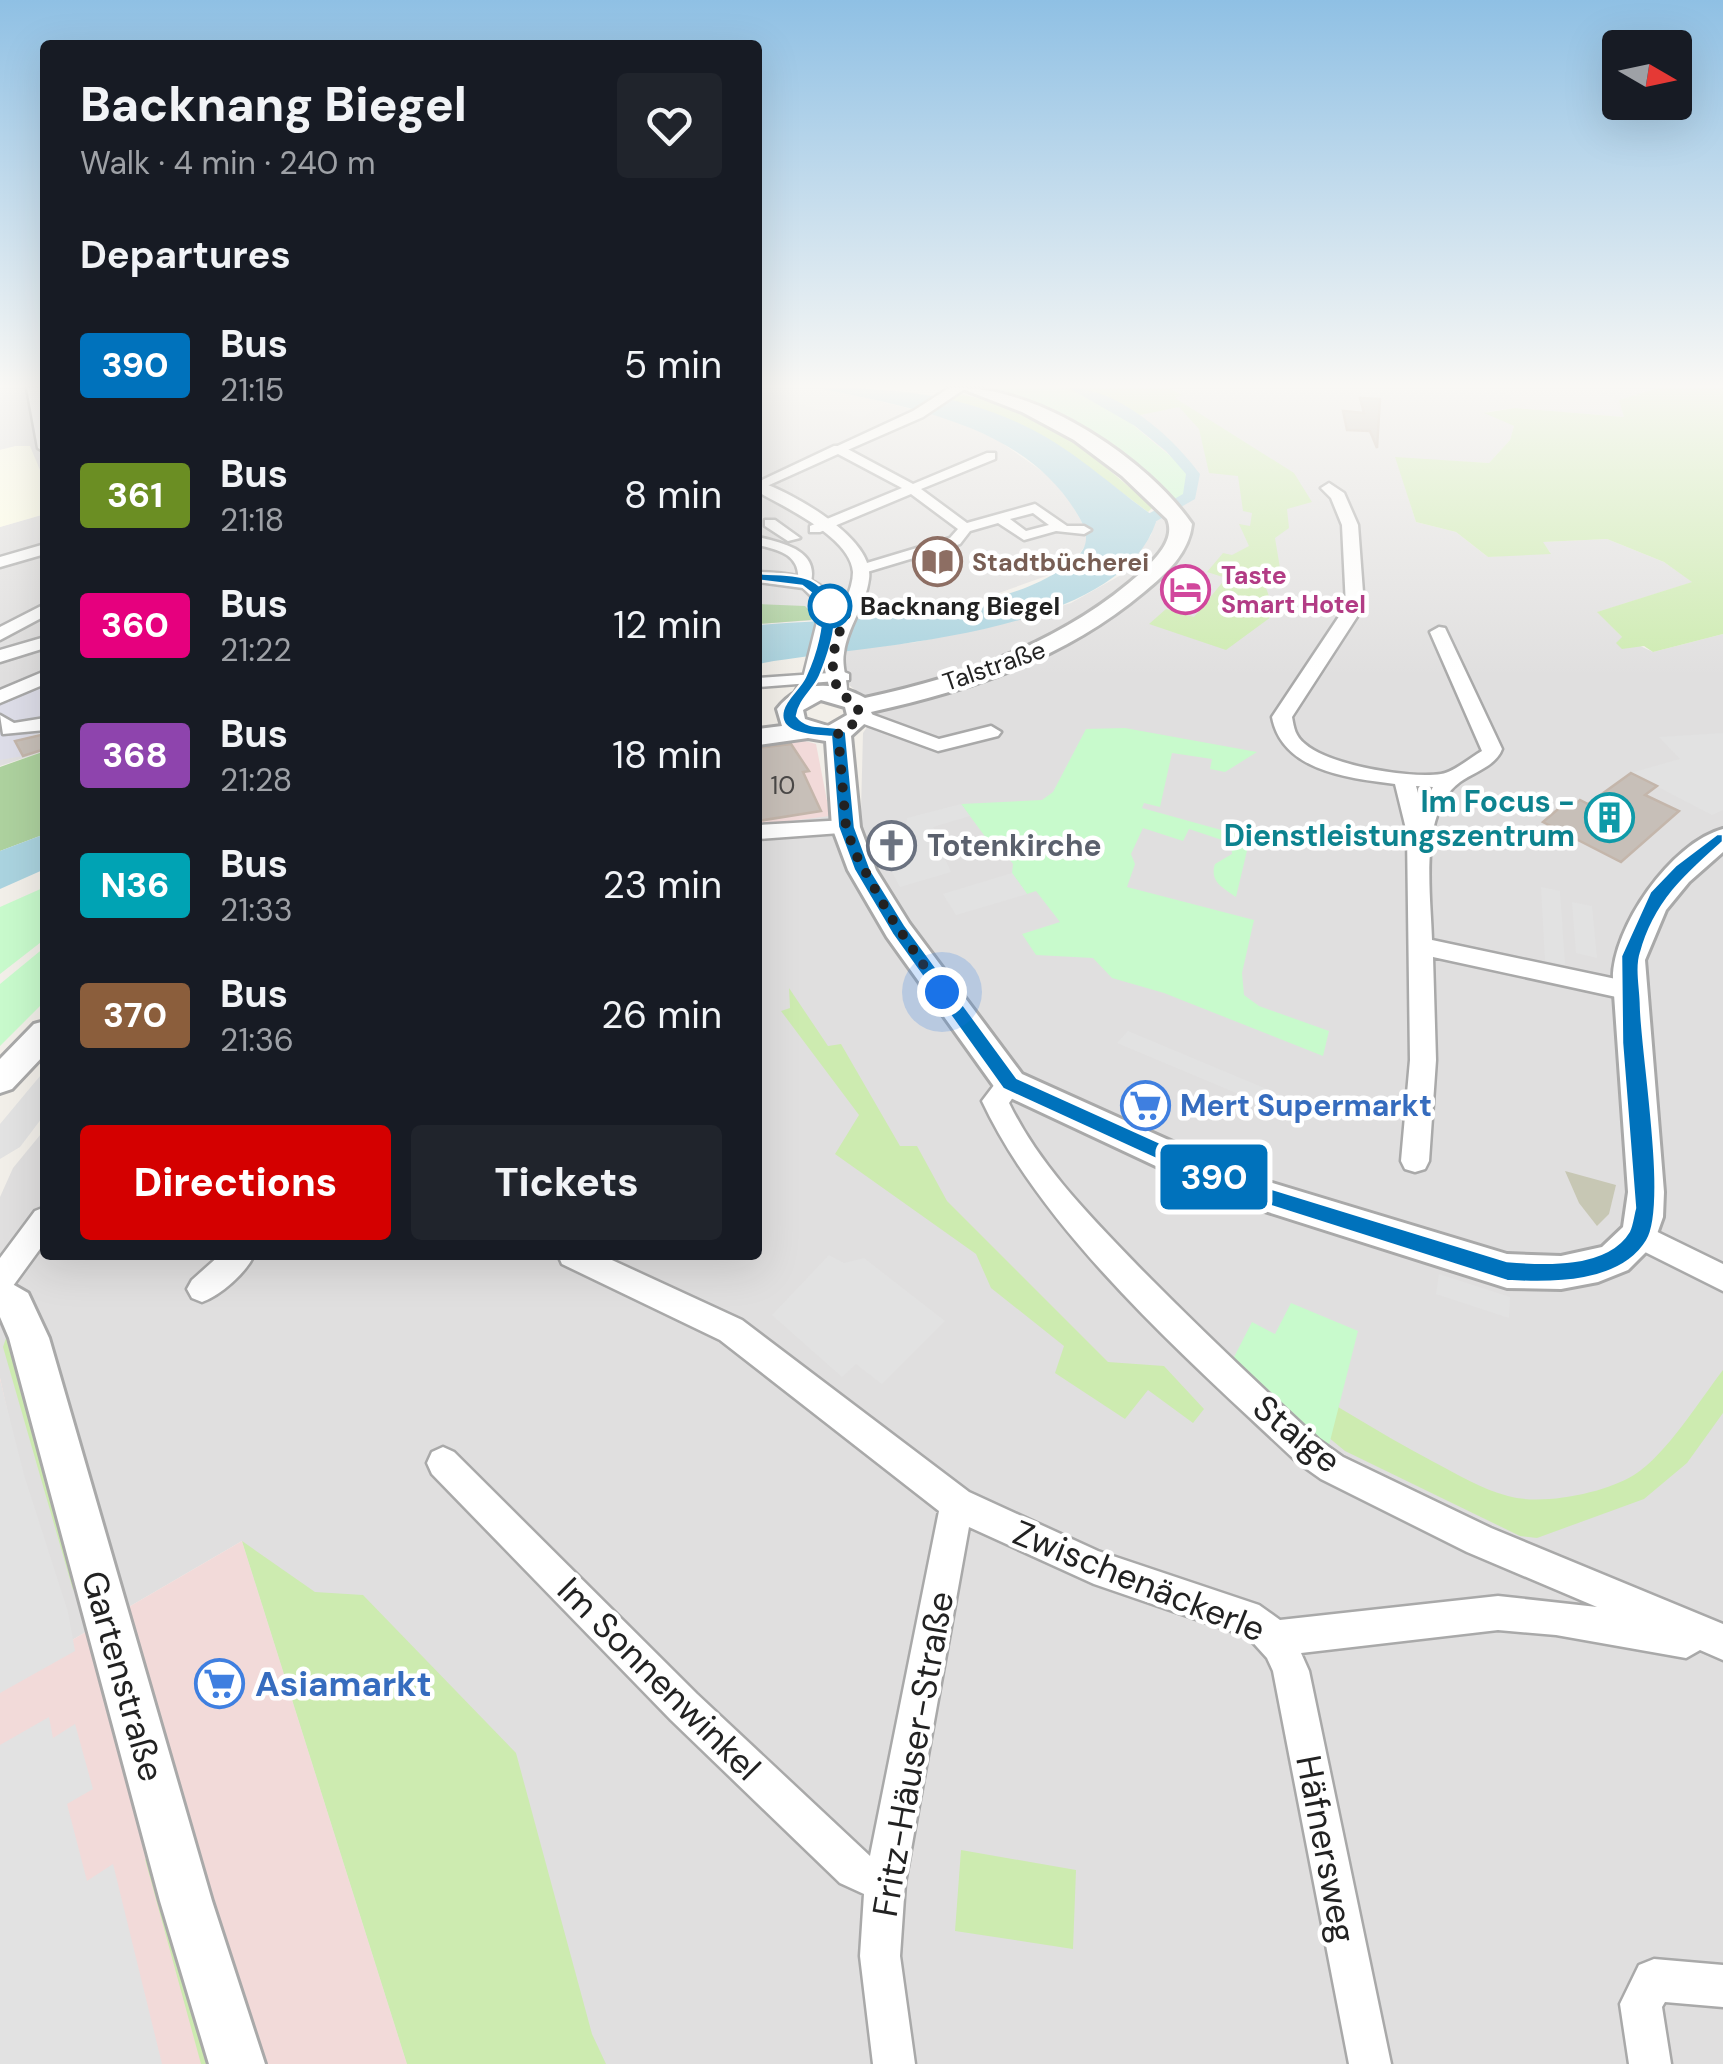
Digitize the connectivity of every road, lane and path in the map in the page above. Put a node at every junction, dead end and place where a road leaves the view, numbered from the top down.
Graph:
1 (904, 484) edge
2 (924, 484) edge
3 (1140, 484) edge
4 (1329, 488) dead end
5 (762, 489) edge
6 (913, 489) junction
7 (1000, 518) junction
8 (767, 521) edge
9 (1058, 526) junction
10 (820, 527) junction
11 (965, 528) junction
12 (1084, 530) dead end
13 (762, 540) edge
14 (791, 541) junction
15 (40, 550) edge
16 (0, 562) edge
17 (862, 569) junction
18 (762, 577) edge
19 (806, 582) junction
20 (40, 613) edge
21 (838, 615) junction
22 (1440, 632) dead end
23 (0, 635) edge
24 (40, 644) edge
25 (824, 652) junction
26 (0, 656) edge
27 (40, 678) edge
28 (765, 688) edge
29 (0, 697) edge
30 (846, 700) junction
31 (802, 705) junction
32 (0, 722) edge
33 (40, 725) edge
34 (762, 725) edge
35 (991, 732) dead end
36 (762, 734) edge
37 (1404, 779) junction
38 (1446, 781) junction
39 (846, 827) junction
40 (762, 832) edge
41 (1418, 833) junction
42 (1723, 838) edge
43 (1418, 944) junction
44 (1630, 991) junction
45 (40, 1038) edge
46 (0, 1080) edge
47 (1010, 1083) junction
48 (1415, 1161) dead end
49 (40, 1225) edge
50 (1639, 1235) junction
51 (234, 1260) edge
52 (583, 1260) edge
53 (1723, 1278) edge
54 (0, 1281) edge
55 (202, 1288) dead end
56 (0, 1294) edge
57 (443, 1462) dead end
58 (958, 1504) junction
59 (1275, 1638) junction
60 (1723, 1644) edge
61 (885, 1883) junction
62 (1723, 1986) edge
63 (237, 2064) edge
64 (894, 2064) edge
65 (1370, 2064) edge
66 (1650, 2064) edge

1 - 6 street
2 - 6 street
3 - 30 street, Talstraße
4 - 37 street
5 - 10 street
6 - 10 street
6 - 11 street
7 - 9 street
7 - 9 street
7 - 11 street
8 - 14 street
9 - 12 street
10 - 17 street
11 - 17 street
13 - 14 street
14 - 19 street
15 - 16 street
17 - 21 street
18 - 19 street
19 - 21 street
20 - 23 street
21 - 25 street
22 - 38 street
24 - 26 street
25 - 30 street
25 - 31 street
27 - 29 street
28 - 31 street
30 - 31 street
30 - 31 street
30 - 35 street
30 - 39 street
31 - 34 street
31 - 36 street
32 - 33 street
37 - 38 street
37 - 41 street
38 - 41 street
39 - 40 street
39 - 47 street
41 - 43 street
42 - 44 street
43 - 44 street
43 - 48 street
44 - 50 street
45 - 46 street
47 - 50 street
47 - 60 street, Staige
49 - 54 street
50 - 53 street
51 - 55 street
52 - 58 street, Zwischenäckerle
56 - 63 street, Gartenstraße
57 - 61 street, Im Sonnenwinkel
58 - 59 street, Zwischenäckerle
58 - 61 street, Fritz-Häuser-Straße
59 - 60 street, Zwischenäckerle
59 - 65 street, Häfnersweg
61 - 64 street, Fritz-Häuser-Straße
62 - 66 street

